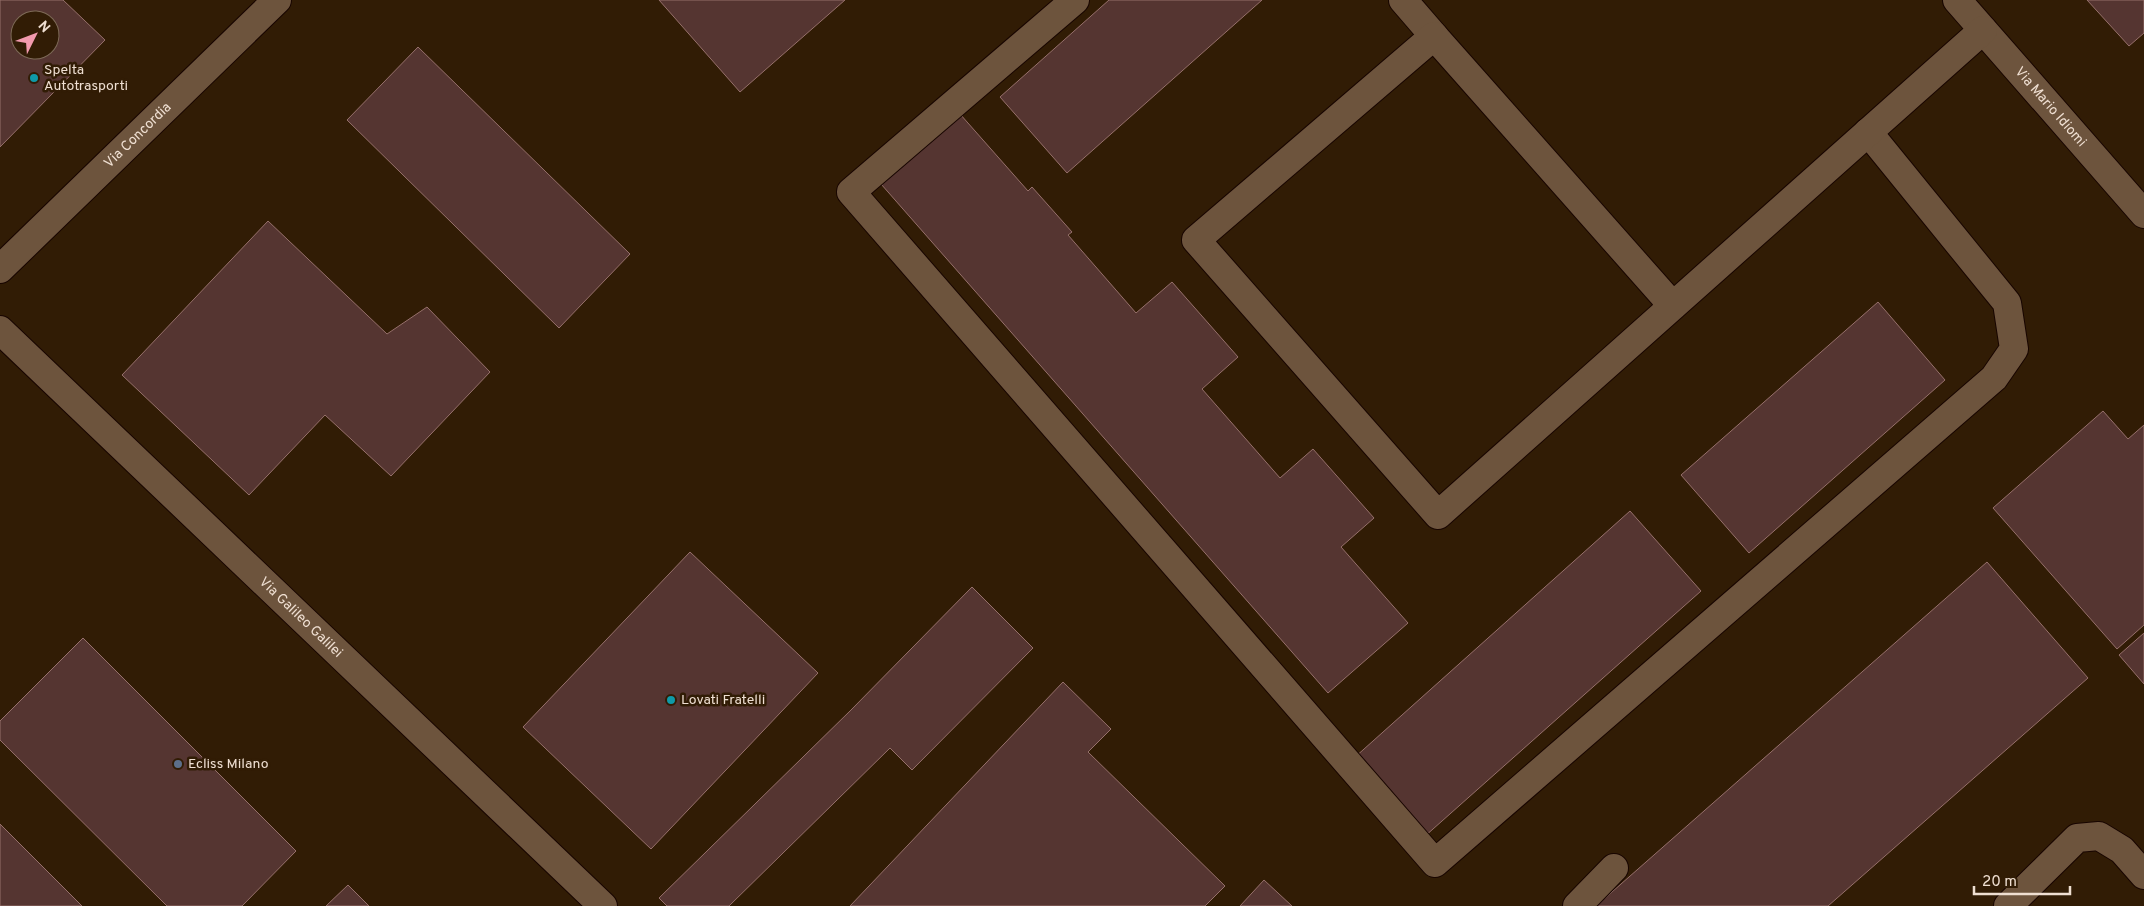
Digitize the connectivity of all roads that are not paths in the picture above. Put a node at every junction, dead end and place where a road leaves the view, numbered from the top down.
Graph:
1 (277, 0) edge
2 (1075, 0) edge
3 (1403, 0) edge
4 (1957, 0) edge
5 (1983, 30) junction
6 (1434, 36) junction
7 (1868, 132) junction
8 (2144, 214) edge
9 (0, 270) edge
10 (1673, 306) junction
11 (0, 330) edge
12 (1614, 868) dead end
13 (2144, 875) edge
14 (603, 906) edge
15 (1577, 906) edge
16 (2008, 906) edge

1 - 9 street, Via Concordia
2 - 7 street
3 - 6 street
4 - 5 street, Via Mario Idiomi
5 - 7 street
5 - 8 street, Via Mario Idiomi
6 - 10 street
6 - 10 street
7 - 10 street
11 - 14 street, Via Galileo Galilei
12 - 15 street
13 - 16 street

